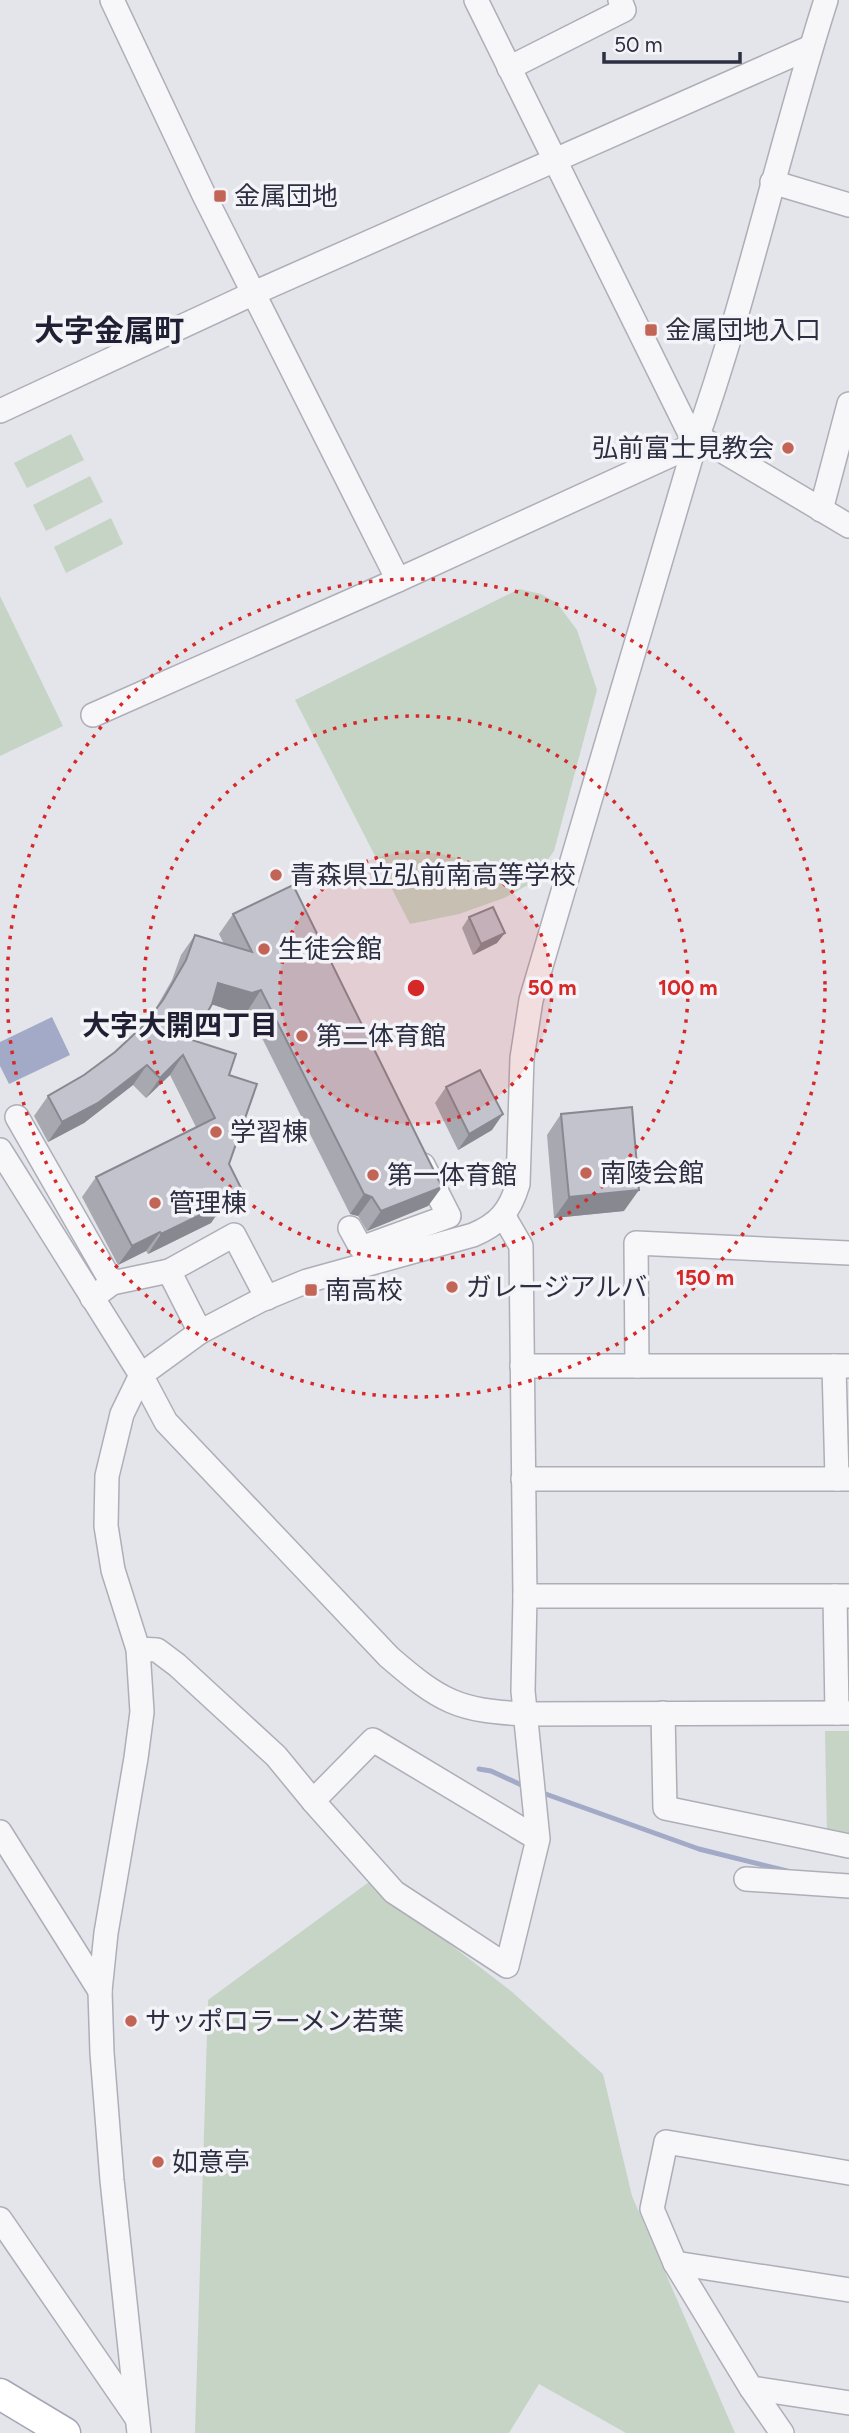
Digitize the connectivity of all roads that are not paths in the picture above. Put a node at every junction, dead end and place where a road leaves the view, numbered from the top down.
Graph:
1 (112, 0) edge
2 (475, 0) edge
3 (620, 0) edge
4 (826, 0) edge
5 (811, 47) junction
6 (509, 68) junction
7 (555, 161) junction
8 (772, 183) junction
9 (849, 205) edge
10 (254, 293) junction
11 (849, 404) edge
12 (0, 411) edge
13 (695, 444) junction
14 (821, 510) junction
15 (849, 526) edge
16 (398, 580) junction
17 (93, 715) dead end
18 (16, 1117) dead end
19 (413, 1144) edge
20 (0, 1150) edge
21 (47, 1170) junction
22 (22, 1185) junction
23 (503, 1215) junction
24 (351, 1228) dead end
25 (407, 1243) junction
26 (849, 1253) edge
27 (169, 1271) junction
28 (112, 1283) junction
29 (92, 1298) junction
30 (267, 1298) junction
31 (200, 1332) junction
32 (522, 1366) junction
33 (637, 1366) junction
34 (842, 1366) edge
35 (141, 1375) junction
36 (523, 1479) junction
37 (843, 1479) edge
38 (525, 1596) junction
39 (842, 1596) edge
40 (138, 1649) junction
41 (663, 1713) junction
42 (843, 1713) edge
43 (526, 1714) junction
44 (313, 1801) junction
45 (0, 1832) edge
46 (538, 1839) junction
47 (849, 1846) edge
48 (746, 1879) dead end
49 (849, 1886) edge
50 (100, 1991) junction
51 (849, 2173) edge
52 (0, 2218) edge
53 (675, 2263) junction
54 (849, 2290) edge
55 (751, 2388) junction
56 (0, 2393) edge
57 (849, 2403) edge
58 (139, 2426) edge
59 (65, 2433) edge
60 (782, 2433) edge

1 - 10 street
2 - 6 street
3 - 6 street
4 - 5 street
5 - 7 street
5 - 8 street
6 - 7 street
7 - 10 street
7 - 13 street
8 - 9 street
8 - 13 street
10 - 12 street
10 - 16 street
11 - 14 street
13 - 14 street
13 - 16 street
13 - 23 street
14 - 15 street
16 - 17 street
18 - 21 street
19 - 25 street
20 - 22 street
21 - 22 street
21 - 28 street
22 - 29 street
23 - 25 street
23 - 32 street
24 - 25 street
25 - 30 street
26 - 33 street
27 - 28 street
27 - 30 street
27 - 31 street
28 - 29 street
29 - 35 street
30 - 31 street
31 - 35 street
32 - 33 street
32 - 36 street
33 - 34 street
34 - 37 street
35 - 40 street
35 - 43 street
36 - 37 street
36 - 38 street
38 - 39 street
38 - 43 street
39 - 42 street
40 - 44 street
40 - 50 street
41 - 42 street
41 - 43 street
41 - 47 street
43 - 46 street
44 - 46 street
44 - 46 street
45 - 50 street
48 - 49 street
50 - 58 street
51 - 53 street
52 - 58 street
53 - 54 street
53 - 55 street
55 - 57 street
55 - 60 street
56 - 59 main road

